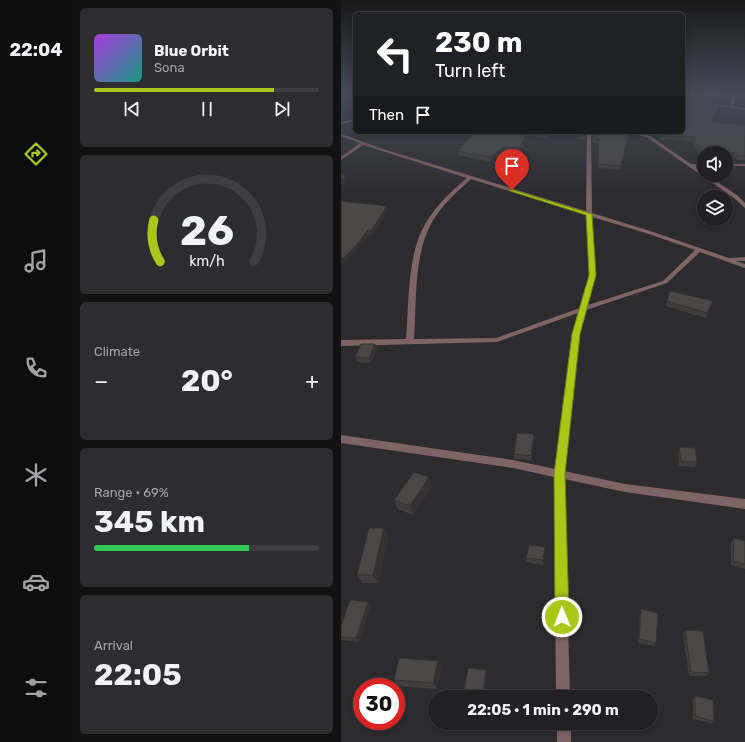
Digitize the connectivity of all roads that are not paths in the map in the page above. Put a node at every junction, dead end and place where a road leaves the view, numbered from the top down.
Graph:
1 (589, 134) edge
2 (638, 134) edge
3 (653, 134) edge
4 (341, 135) edge
5 (649, 137) junction
6 (363, 143) junction
7 (341, 159) edge
8 (688, 165) junction
9 (697, 165) edge
10 (733, 165) edge
11 (745, 165) edge
12 (471, 177) junction
13 (745, 206) edge
14 (589, 214) junction
15 (699, 250) junction
16 (724, 259) junction
17 (745, 259) edge
18 (745, 266) edge
19 (583, 308) junction
20 (410, 342) junction
21 (341, 343) edge
22 (341, 439) edge
23 (559, 474) junction
24 (745, 504) edge
25 (563, 690) edge
26 (564, 730) edge
27 (564, 742) edge

1 - 14 street
2 - 5 street
3 - 5 street
4 - 6 street
5 - 8 street
6 - 7 street
6 - 12 street
8 - 9 street
8 - 13 street
10 - 11 street
12 - 14 street
12 - 20 street
14 - 15 street
14 - 19 street
15 - 16 street
15 - 19 street
16 - 17 street
16 - 18 street
19 - 20 street
19 - 23 street
20 - 21 street
22 - 23 street
23 - 24 street
23 - 25 street
26 - 27 street

